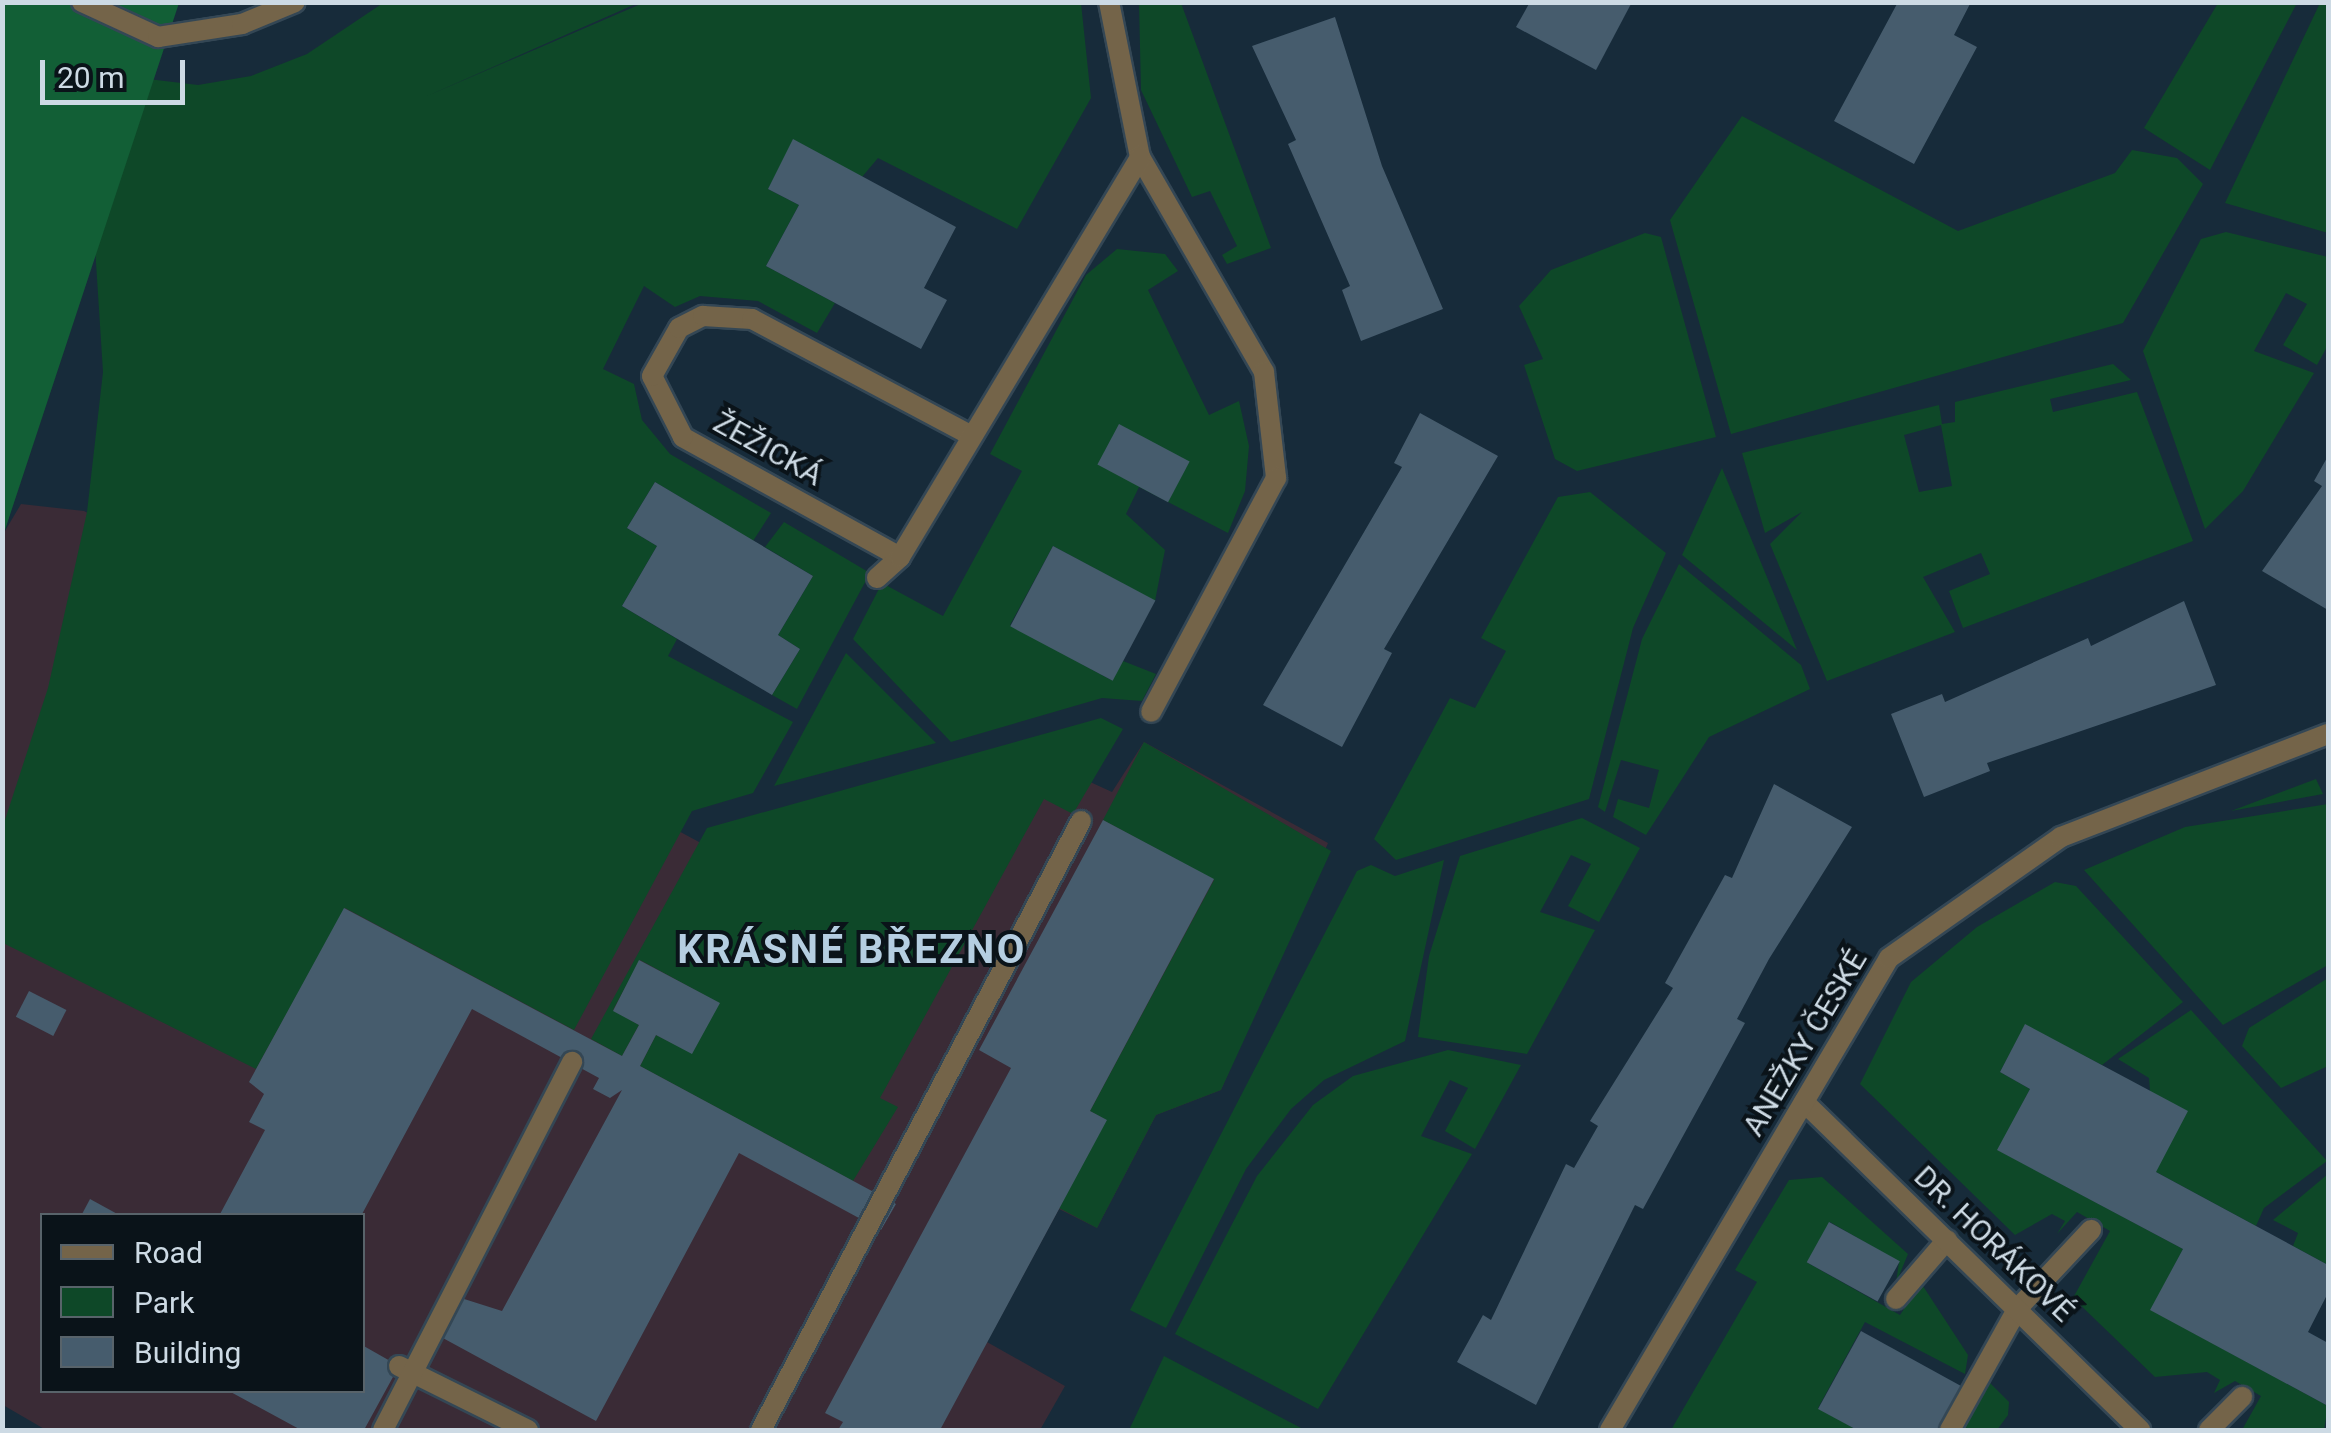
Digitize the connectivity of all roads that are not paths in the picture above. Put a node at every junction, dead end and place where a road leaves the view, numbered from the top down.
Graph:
1 (82, 2) edge
2 (295, 2) edge
3 (1109, 2) edge
4 (1140, 157) junction
5 (970, 434) junction
6 (900, 556) junction
7 (876, 578) dead end
8 (1151, 712) dead end
9 (2328, 734) edge
10 (1081, 821) dead end
11 (572, 1062) dead end
12 (1804, 1102) junction
13 (2091, 1230) dead end
14 (1947, 1240) junction
15 (1896, 1299) dead end
16 (2018, 1308) junction
17 (407, 1369) junction
18 (2242, 1398) dead end
19 (383, 1430) edge
20 (528, 1430) edge
21 (760, 1430) edge
22 (1610, 1430) edge
23 (1950, 1430) edge
24 (2140, 1430) edge
25 (2209, 1430) edge

1 - 2 street
3 - 4 street
4 - 5 street
4 - 8 street
5 - 6 street
5 - 6 street, ŽEŽICKÁ
6 - 7 street
9 - 12 street, ANEŽKY ČESKÉ
10 - 21 street
11 - 17 street
12 - 14 street, DR. HORÁKOVÉ
12 - 22 street, ANEŽKY ČESKÉ
13 - 16 street
14 - 15 street
14 - 16 street, DR. HORÁKOVÉ
16 - 23 street
16 - 24 street, DR. HORÁKOVÉ
17 - 19 street
17 - 20 street
18 - 25 street

